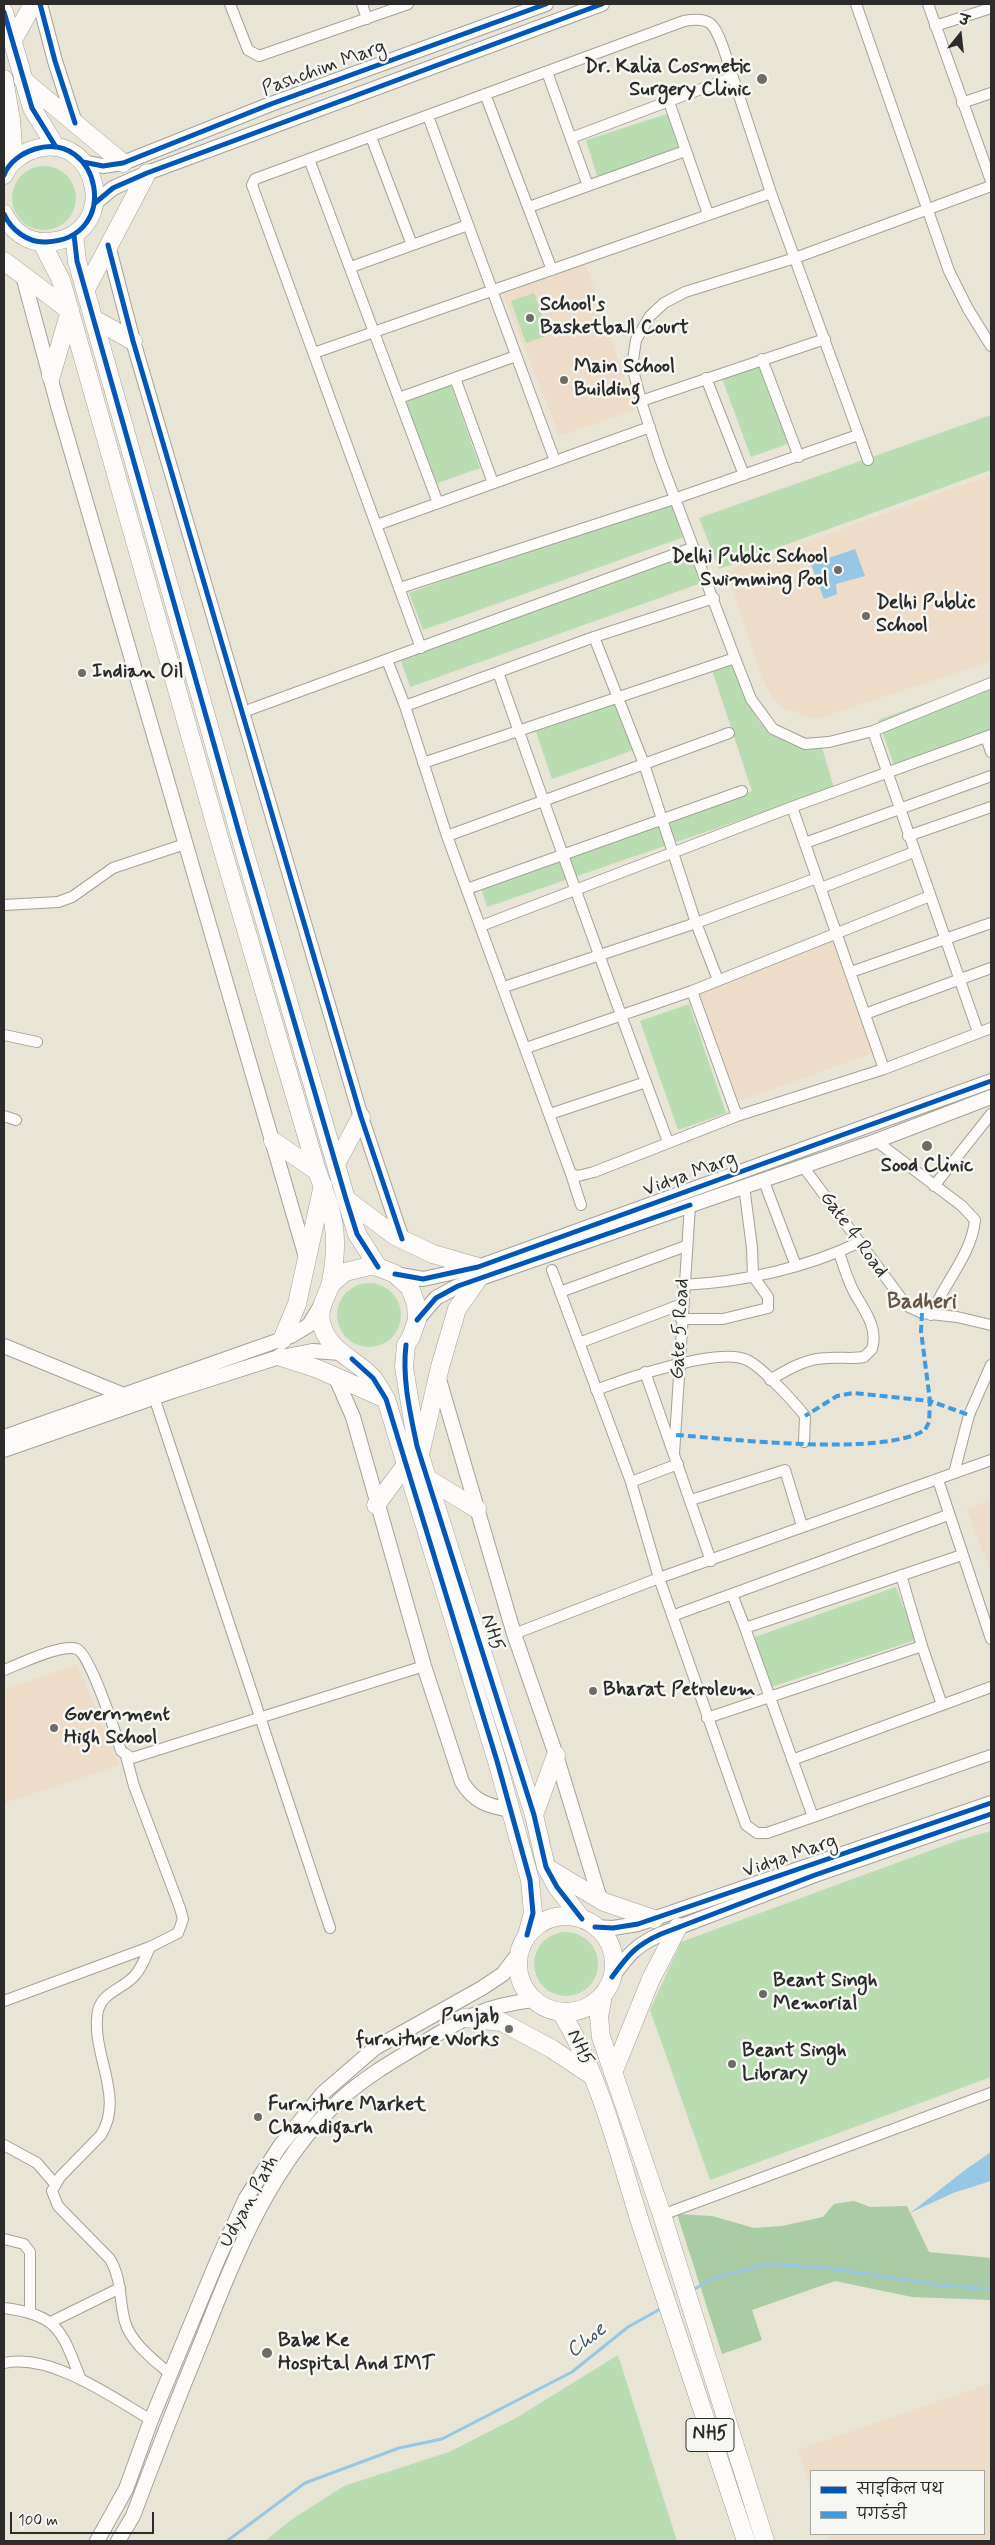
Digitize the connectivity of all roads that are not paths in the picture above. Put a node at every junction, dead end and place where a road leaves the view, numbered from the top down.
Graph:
1 (33, 4) edge
2 (40, 4) edge
3 (230, 4) edge
4 (362, 4) edge
5 (408, 4) edge
6 (546, 4) edge
7 (602, 4) edge
8 (856, 4) edge
9 (928, 4) edge
10 (991, 8) edge
11 (4, 12) edge
12 (367, 19) junction
13 (935, 26) junction
14 (12, 42) junction
15 (548, 72) junction
16 (733, 77) junction
17 (23, 80) junction
18 (4, 83) edge
19 (991, 93) edge
20 (485, 94) junction
21 (669, 102) junction
22 (962, 103) junction
23 (428, 116) junction
24 (75, 123) junction
25 (371, 137) junction
26 (571, 138) junction
27 (56, 147) junction
28 (685, 151) junction
29 (309, 159) junction
30 (14, 160) junction
31 (84, 162) junction
32 (123, 163) junction
33 (148, 173) junction
34 (4, 175) edge
35 (991, 181) edge
36 (588, 186) junction
37 (991, 186) edge
38 (771, 193) junction
39 (95, 204) junction
40 (529, 207) junction
41 (926, 208) junction
42 (4, 214) edge
43 (708, 214) junction
44 (468, 225) junction
45 (4, 230) edge
46 (74, 235) junction
47 (23, 236) junction
48 (42, 243) junction
49 (108, 245) junction
50 (412, 245) junction
51 (795, 258) junction
52 (4, 261) edge
53 (351, 267) junction
54 (552, 270) junction
55 (23, 276) junction
56 (86, 289) junction
57 (493, 291) junction
58 (70, 311) junction
59 (94, 319) junction
60 (375, 333) junction
61 (825, 339) junction
62 (132, 341) junction
63 (991, 346) edge
64 (314, 353) junction
65 (516, 356) junction
66 (762, 359) junction
67 (51, 376) junction
68 (455, 378) junction
69 (706, 378) junction
70 (399, 398) junction
71 (640, 401) junction
72 (650, 427) junction
73 (858, 435) junction
74 (799, 456) junction
75 (868, 460) dead end
76 (555, 461) junction
77 (744, 475) junction
78 (493, 483) junction
79 (674, 499) junction
80 (438, 503) junction
81 (377, 525) junction
82 (692, 548) junction
83 (400, 588) junction
84 (714, 598) junction
85 (594, 637) junction
86 (421, 648) junction
87 (735, 658) junction
88 (387, 660) junction
89 (498, 672) junction
90 (991, 683) edge
91 (617, 698) junction
92 (405, 706) junction
93 (243, 712) junction
94 (873, 731) junction
95 (519, 732) junction
96 (728, 733) dead end
97 (989, 736) edge
98 (991, 752) edge
99 (423, 763) junction
100 (644, 764) junction
101 (886, 773) junction
102 (991, 776) edge
103 (742, 791) dead end
104 (545, 801) junction
105 (792, 807) junction
106 (991, 807) edge
107 (899, 811) junction
108 (661, 820) junction
109 (447, 836) junction
110 (908, 836) junction
111 (804, 843) junction
112 (185, 844) junction
113 (914, 852) junction
114 (672, 853) junction
115 (564, 854) junction
116 (819, 883) junction
117 (467, 888) junction
118 (577, 889) junction
119 (930, 896) junction
120 (4, 905) edge
121 (696, 923) junction
122 (991, 923) edge
123 (481, 926) junction
124 (838, 935) junction
125 (945, 941) junction
126 (601, 954) junction
127 (991, 968) edge
128 (851, 972) junction
129 (718, 980) junction
130 (960, 980) junction
131 (504, 987) junction
132 (692, 991) junction
133 (620, 1014) junction
134 (865, 1014) junction
135 (991, 1028) edge
136 (978, 1032) junction
137 (4, 1035) edge
138 (37, 1042) dead end
139 (526, 1048) junction
140 (884, 1069) junction
141 (991, 1081) edge
142 (646, 1082) junction
143 (991, 1097) edge
144 (550, 1114) junction
145 (991, 1114) edge
146 (4, 1116) edge
147 (737, 1116) junction
148 (361, 1117) junction
149 (16, 1120) dead end
150 (273, 1141) junction
151 (876, 1141) junction
152 (668, 1142) junction
153 (336, 1164) junction
154 (802, 1165) junction
155 (571, 1174) junction
156 (320, 1178) junction
157 (763, 1179) junction
158 (744, 1186) junction
159 (934, 1186) junction
160 (346, 1199) junction
161 (581, 1205) dead end
162 (690, 1205) junction
163 (402, 1239) junction
164 (860, 1242) junction
165 (686, 1246) junction
166 (839, 1252) junction
167 (306, 1257) junction
168 (796, 1266) junction
169 (378, 1267) junction
170 (552, 1270) dead end
171 (478, 1273) junction
172 (395, 1274) junction
173 (753, 1276) junction
174 (330, 1284) junction
175 (684, 1285) junction
176 (560, 1292) junction
177 (321, 1304) junction
178 (682, 1304) junction
179 (931, 1315) junction
180 (681, 1318) junction
181 (417, 1320) junction
182 (991, 1325) edge
183 (579, 1343) junction
184 (4, 1346) edge
185 (281, 1348) junction
186 (347, 1356) junction
187 (678, 1365) junction
188 (991, 1365) edge
189 (645, 1372) junction
190 (438, 1376) junction
191 (336, 1378) junction
192 (770, 1380) junction
193 (596, 1390) junction
194 (154, 1397) junction
195 (386, 1398) junction
196 (124, 1400) junction
197 (4, 1437) edge
198 (804, 1442) dead end
199 (4, 1450) edge
200 (420, 1454) junction
201 (674, 1454) junction
202 (991, 1460) edge
203 (678, 1464) junction
204 (405, 1466) junction
205 (954, 1473) junction
206 (428, 1479) junction
207 (938, 1480) junction
208 (631, 1482) junction
209 (691, 1500) junction
210 (376, 1505) junction
211 (477, 1509) junction
212 (948, 1515) junction
213 (802, 1526) junction
214 (962, 1555) junction
215 (711, 1561) junction
216 (901, 1576) junction
217 (659, 1578) junction
218 (732, 1594) junction
219 (672, 1616) junction
220 (745, 1628) junction
221 (514, 1634) junction
222 (991, 1639) edge
223 (922, 1646) junction
224 (424, 1666) junction
225 (4, 1670) edge
226 (991, 1687) edge
227 (771, 1698) junction
228 (942, 1705) junction
229 (258, 1717) junction
230 (707, 1718) junction
231 (556, 1755) junction
232 (991, 1755) edge
233 (126, 1756) junction
234 (792, 1760) junction
235 (991, 1802) edge
236 (511, 1810) junction
237 (991, 1814) edge
238 (534, 1815) junction
239 (813, 1817) junction
240 (546, 1867) junction
241 (600, 1899) junction
242 (654, 1919) junction
243 (588, 1923) junction
244 (678, 1927) junction
245 (330, 1928) dead end
246 (527, 1934) junction
247 (150, 1947) junction
248 (518, 1954) junction
249 (612, 1978) junction
250 (603, 1995) junction
251 (533, 2000) junction
252 (4, 2001) edge
253 (561, 2012) junction
254 (464, 2018) junction
255 (613, 2073) junction
256 (592, 2076) junction
257 (991, 2093) edge
258 (4, 2145) edge
259 (55, 2184) junction
260 (662, 2215) junction
261 (4, 2239) edge
262 (120, 2288) junction
263 (4, 2308) edge
264 (30, 2313) junction
265 (51, 2322) junction
266 (4, 2364) edge
267 (170, 2374) junction
268 (82, 2380) junction
269 (151, 2420) junction
270 (97, 2541) edge
271 (118, 2541) edge
272 (746, 2541) edge
273 (765, 2541) edge

1 - 14 highway
2 - 24 main road
3 - 12 street
4 - 12 street
5 - 12 street
6 - 32 main road, Pashchim Marg
7 - 33 main road, Pashchim Marg
8 - 41 street
9 - 13 street
10 - 13 street
11 - 14 highway
13 - 22 street
14 - 17 highway
15 - 16 street
15 - 20 street
15 - 26 street
16 - 21 street
16 - 38 street
17 - 24 highway
17 - 27 highway
18 - 30 highway
19 - 22 street
20 - 23 street
20 - 40 street
21 - 26 street
21 - 28 street
22 - 35 street
23 - 25 street
23 - 44 street
24 - 32 highway
25 - 29 street
25 - 50 street
26 - 36 street
27 - 30 highway
27 - 31 highway
28 - 36 street
28 - 43 street
29 - 53 street
29 - 64 street
30 - 34 highway
31 - 32 main road, Pashchim Marg
31 - 39 highway
33 - 39 main road, Pashchim Marg
33 - 49 highway
36 - 40 street
37 - 41 street
38 - 43 street
38 - 51 street
39 - 46 highway
40 - 54 street
41 - 51 street
41 - 63 street
42 - 47 highway
43 - 54 street
44 - 50 street
44 - 57 street
45 - 47 main road
46 - 48 highway
46 - 56 highway
47 - 48 highway
48 - 58 highway
49 - 56 highway
49 - 62 main road
50 - 53 street
51 - 61 street
51 - 71 street
52 - 55 highway
53 - 60 street
54 - 57 street
55 - 58 highway
55 - 67 main road
56 - 59 highway
57 - 60 street
57 - 65 street
58 - 67 highway
58 - 156 highway
59 - 62 highway
59 - 153 highway
60 - 64 street
60 - 70 street
61 - 66 street
61 - 73 street
62 - 93 main road
64 - 81 street
65 - 68 street
65 - 76 street
66 - 69 street
66 - 74 street
67 - 112 main road
68 - 70 street
68 - 78 street
69 - 71 street
69 - 77 street
70 - 80 street
71 - 72 street
72 - 76 street
72 - 79 street
73 - 74 street
73 - 75 street
74 - 77 street
76 - 78 street
77 - 79 street
78 - 80 street
79 - 82 street
79 - 83 street
80 - 81 street
81 - 83 street
82 - 84 street
82 - 86 street
83 - 86 street
84 - 85 street
84 - 87 street
85 - 89 street
85 - 91 street
86 - 88 street
87 - 91 street
87 - 94 street
88 - 92 street
88 - 93 street
89 - 92 street
89 - 95 street
90 - 94 street
91 - 95 street
91 - 100 street
92 - 99 street
93 - 148 main road
94 - 101 street
95 - 99 street
95 - 104 street
96 - 100 street
97 - 98 street
97 - 101 street
99 - 109 street
100 - 104 street
100 - 108 street
101 - 105 street
101 - 107 street
102 - 107 street
103 - 108 street
104 - 109 street
104 - 115 street
105 - 111 street
105 - 114 street
106 - 110 street
107 - 110 street
107 - 111 street
108 - 114 street
108 - 115 street
109 - 117 street
110 - 113 street
111 - 116 street
112 - 120 street
112 - 150 main road
113 - 116 street
113 - 119 street
114 - 118 street
114 - 121 street
115 - 117 street
115 - 118 street
116 - 121 street
116 - 124 street
117 - 123 street
118 - 123 street
118 - 126 street
119 - 124 street
119 - 125 street
121 - 126 street
121 - 129 street
122 - 125 street
123 - 131 street
124 - 128 street
124 - 129 street
125 - 128 street
125 - 130 street
126 - 131 street
126 - 133 street
127 - 130 street
128 - 134 street
129 - 132 street
130 - 134 street
130 - 136 street
131 - 139 street
132 - 133 street
132 - 147 street
133 - 139 street
133 - 142 street
134 - 140 street
135 - 136 street
136 - 140 street
137 - 138 street
139 - 144 street
140 - 147 street
141 - 171 main road, Vidya Marg
142 - 144 street
142 - 152 street
143 - 151 main road, Vidya Marg
144 - 155 street
145 - 159 street
146 - 149 street
147 - 152 street
148 - 153 highway
148 - 163 main road
150 - 156 highway
150 - 167 main road
151 - 154 main road, Vidya Marg
151 - 159 street
152 - 155 street
153 - 160 highway
154 - 157 main road, Vidya Marg
154 - 164 street, Gate 4 Road
155 - 161 street
156 - 167 highway
156 - 174 highway
157 - 158 main road, Vidya Marg
157 - 168 street
158 - 162 main road, Vidya Marg
158 - 173 street
159 - 179 street
160 - 163 highway
160 - 169 highway
162 - 165 street, Gate 5 Road
162 - 171 main road, Vidya Marg
163 - 171 highway
164 - 166 street
164 - 179 street, Gate 4 Road
165 - 175 street, Gate 5 Road
165 - 176 street
166 - 168 street
166 - 192 street
167 - 185 highway
168 - 173 street
169 - 172 highway
169 - 174 highway
170 - 176 street
171 - 172 main road, Vidya Marg
171 - 181 main road, Vidya Marg
171 - 190 highway
172 - 181 highway
173 - 175 street
173 - 180 street
174 - 177 highway
175 - 178 street, Gate 5 Road
176 - 183 street
177 - 185 main road
177 - 186 highway, NH5
178 - 180 street, Gate 5 Road
178 - 183 street
179 - 182 street, Gate 4 Road
180 - 187 street, Gate 5 Road
181 - 200 highway, NH5 / NH5
183 - 193 street
184 - 196 main road
185 - 186 main road
185 - 191 highway
185 - 194 main road
185 - 196 main road
186 - 195 highway, NH5
187 - 189 street
187 - 192 street
187 - 201 street, Gate 5 Road
188 - 205 street
189 - 193 street
189 - 201 street
190 - 200 highway
190 - 211 main road
191 - 195 highway
191 - 210 main road
192 - 198 street
193 - 208 street
194 - 196 main road
194 - 229 street
195 - 204 highway, NH5
196 - 197 main road
196 - 199 main road
200 - 206 highway, NH5 / NH5
201 - 203 street
202 - 205 street
203 - 208 street
203 - 209 street
204 - 210 highway
204 - 236 highway, NH5
205 - 207 street
206 - 211 highway
206 - 238 highway, NH5 / NH5
207 - 212 street
207 - 213 street
208 - 217 street
209 - 213 street
209 - 215 street
210 - 224 main road
211 - 221 main road
212 - 214 street
212 - 218 street
213 - 215 street
214 - 216 street
214 - 222 street
215 - 217 street
216 - 220 street
216 - 223 street
217 - 219 street
217 - 221 street
218 - 219 street
218 - 220 street
219 - 230 street
220 - 227 street
221 - 231 main road
223 - 227 street
223 - 228 street
224 - 229 street
224 - 236 main road
225 - 233 street
226 - 228 street
227 - 230 street
227 - 234 street
228 - 234 street
229 - 233 street
229 - 245 street
230 - 239 street
231 - 238 highway
231 - 241 main road
232 - 239 street
233 - 247 street
234 - 239 street
235 - 242 main road, Vidya Marg
236 - 246 highway, NH5
237 - 244 main road, Vidya Marg
238 - 240 highway, NH5 / NH5
240 - 241 highway
240 - 243 highway, NH5 / NH5
241 - 242 highway
242 - 243 main road, Vidya Marg
243 - 246 highway
243 - 249 highway, NH5
244 - 249 main road, Vidya Marg
244 - 255 highway
246 - 248 highway, NH5
247 - 252 street
247 - 259 street
248 - 251 highway
248 - 267 main road, Udyan Path
249 - 250 highway, NH5
250 - 253 highway, NH5
250 - 255 highway, NH5 / NH5
251 - 253 highway, NH5
251 - 254 main road, Udyan Path
253 - 256 highway, NH5 / NH5
254 - 256 highway
254 - 271 main road, Udyan Path
255 - 260 highway, NH5 / NH5
256 - 272 highway, NH5 / NH5
257 - 260 street
258 - 259 street
259 - 262 street
260 - 273 highway, NH5 / NH5
261 - 264 street
262 - 265 street
262 - 267 street
263 - 264 street
264 - 265 street
265 - 268 street
266 - 268 street
267 - 269 main road, Udyan Path
268 - 269 street
269 - 270 main road, Udyan Path

